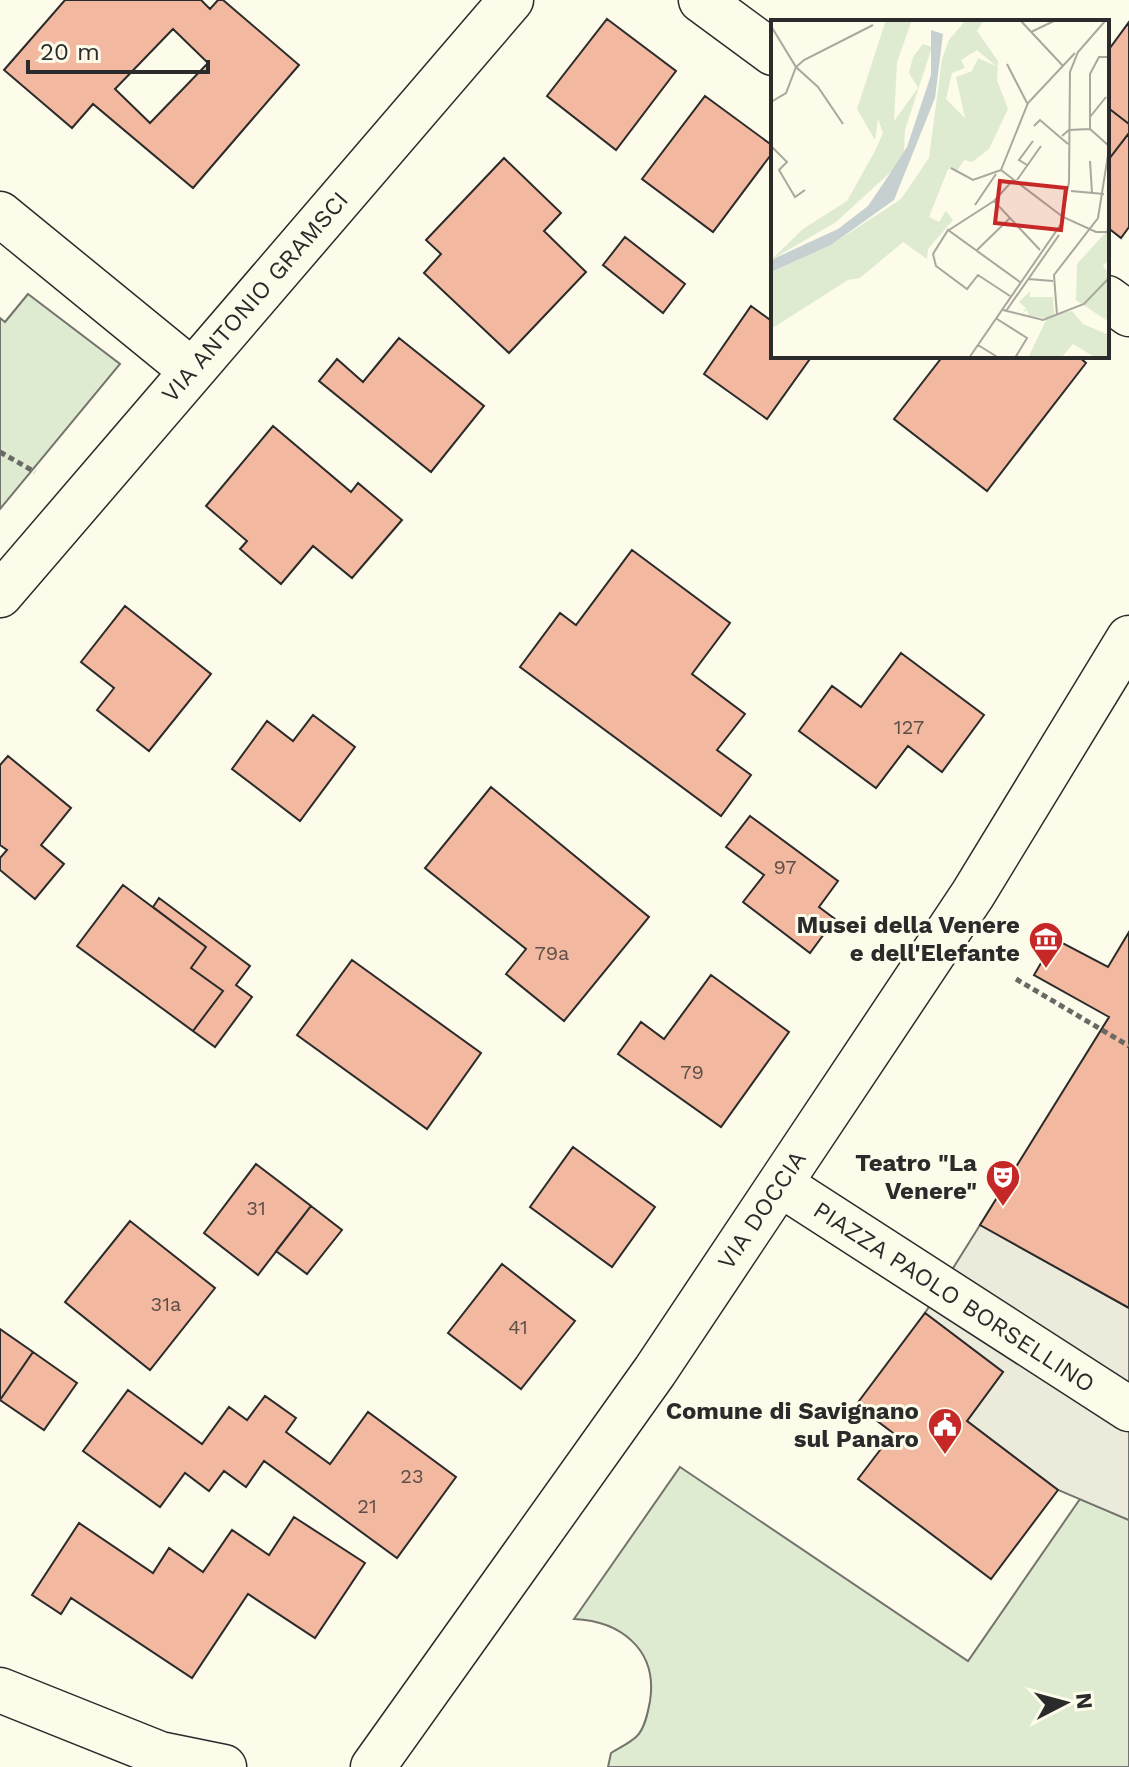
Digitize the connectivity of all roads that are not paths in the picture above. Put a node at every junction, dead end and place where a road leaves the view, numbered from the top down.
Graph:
1 (511, 0) edge
2 (701, 0) edge
3 (771, 52) edge
4 (0, 214) edge
5 (1109, 299) edge
6 (1129, 314) edge
7 (191, 370) junction
8 (0, 595) edge
9 (1129, 638) edge
10 (780, 1184) junction
11 (1129, 1409) edge
12 (0, 1690) edge
13 (224, 1767) edge
14 (373, 1767) edge

1 - 7 street, VIA ANTONIO GRAMSCI
2 - 3 street
4 - 7 street
5 - 6 street
7 - 8 street, VIA ANTONIO GRAMSCI
9 - 10 street, VIA DOCCIA
10 - 11 street, PIAZZA PAOLO BORSELLINO
10 - 14 street, VIA DOCCIA
12 - 13 street

